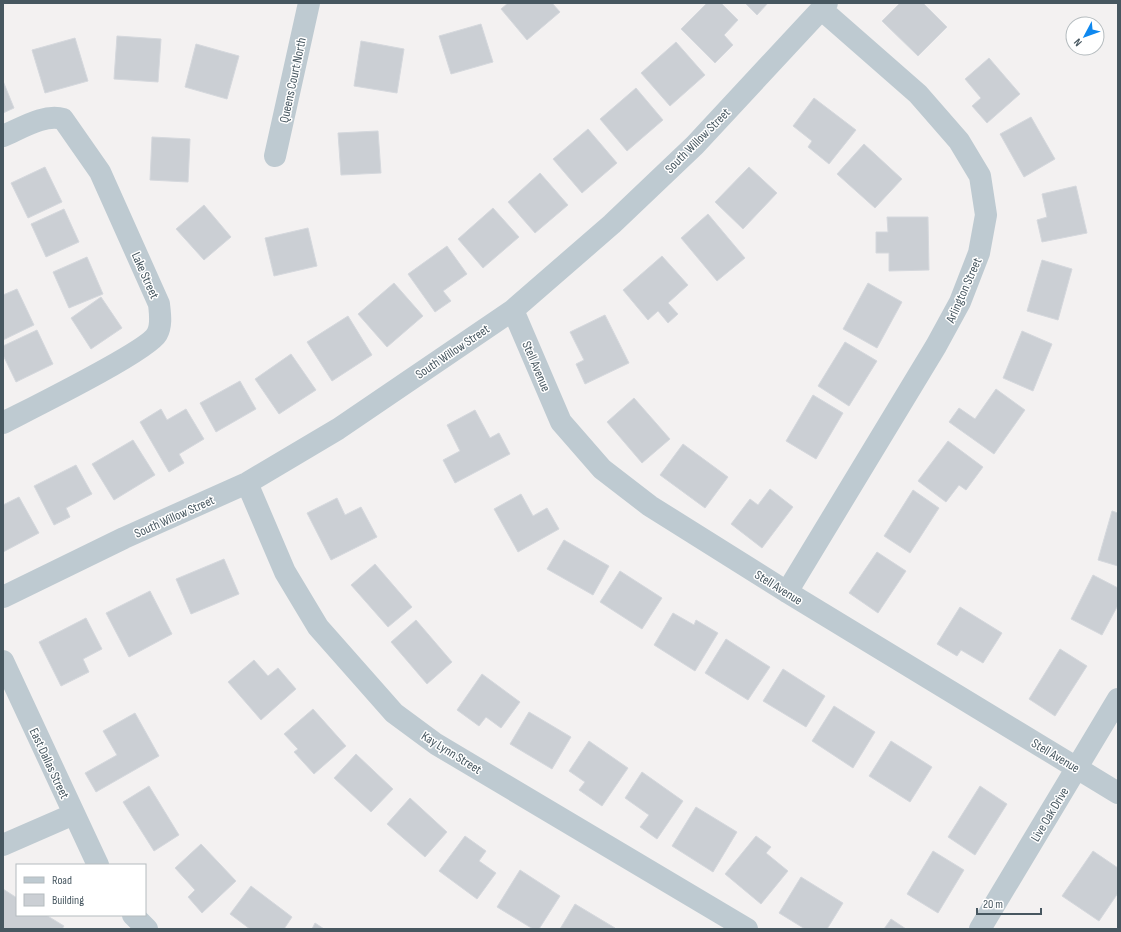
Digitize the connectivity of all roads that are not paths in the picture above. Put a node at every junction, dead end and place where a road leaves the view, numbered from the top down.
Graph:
1 (309, 3) edge
2 (824, 6) edge
3 (3, 136) edge
4 (275, 156) dead end
5 (513, 310) junction
6 (3, 423) edge
7 (247, 483) junction
8 (788, 592) junction
9 (3, 597) edge
10 (3, 661) edge
11 (1118, 699) edge
12 (1077, 768) junction
13 (1118, 793) edge
14 (74, 814) junction
15 (3, 845) edge
16 (98, 864) edge
17 (134, 916) edge
18 (147, 929) edge
19 (747, 929) edge
20 (980, 929) edge

1 - 4 street, Queens Court North
2 - 5 street, South Willow Street
2 - 8 street, Arlington Street
3 - 6 street, Lake Street
5 - 7 street, South Willow Street
5 - 8 street, Stell Avenue
7 - 9 street, South Willow Street
7 - 19 street, Kay Lynn Street
8 - 12 street, Stell Avenue
10 - 14 street, East Dallas Street
11 - 12 street, Live Oak Drive
12 - 13 street, Stell Avenue
12 - 20 street, Live Oak Drive
14 - 15 street
14 - 16 street, East Dallas Street
17 - 18 street

